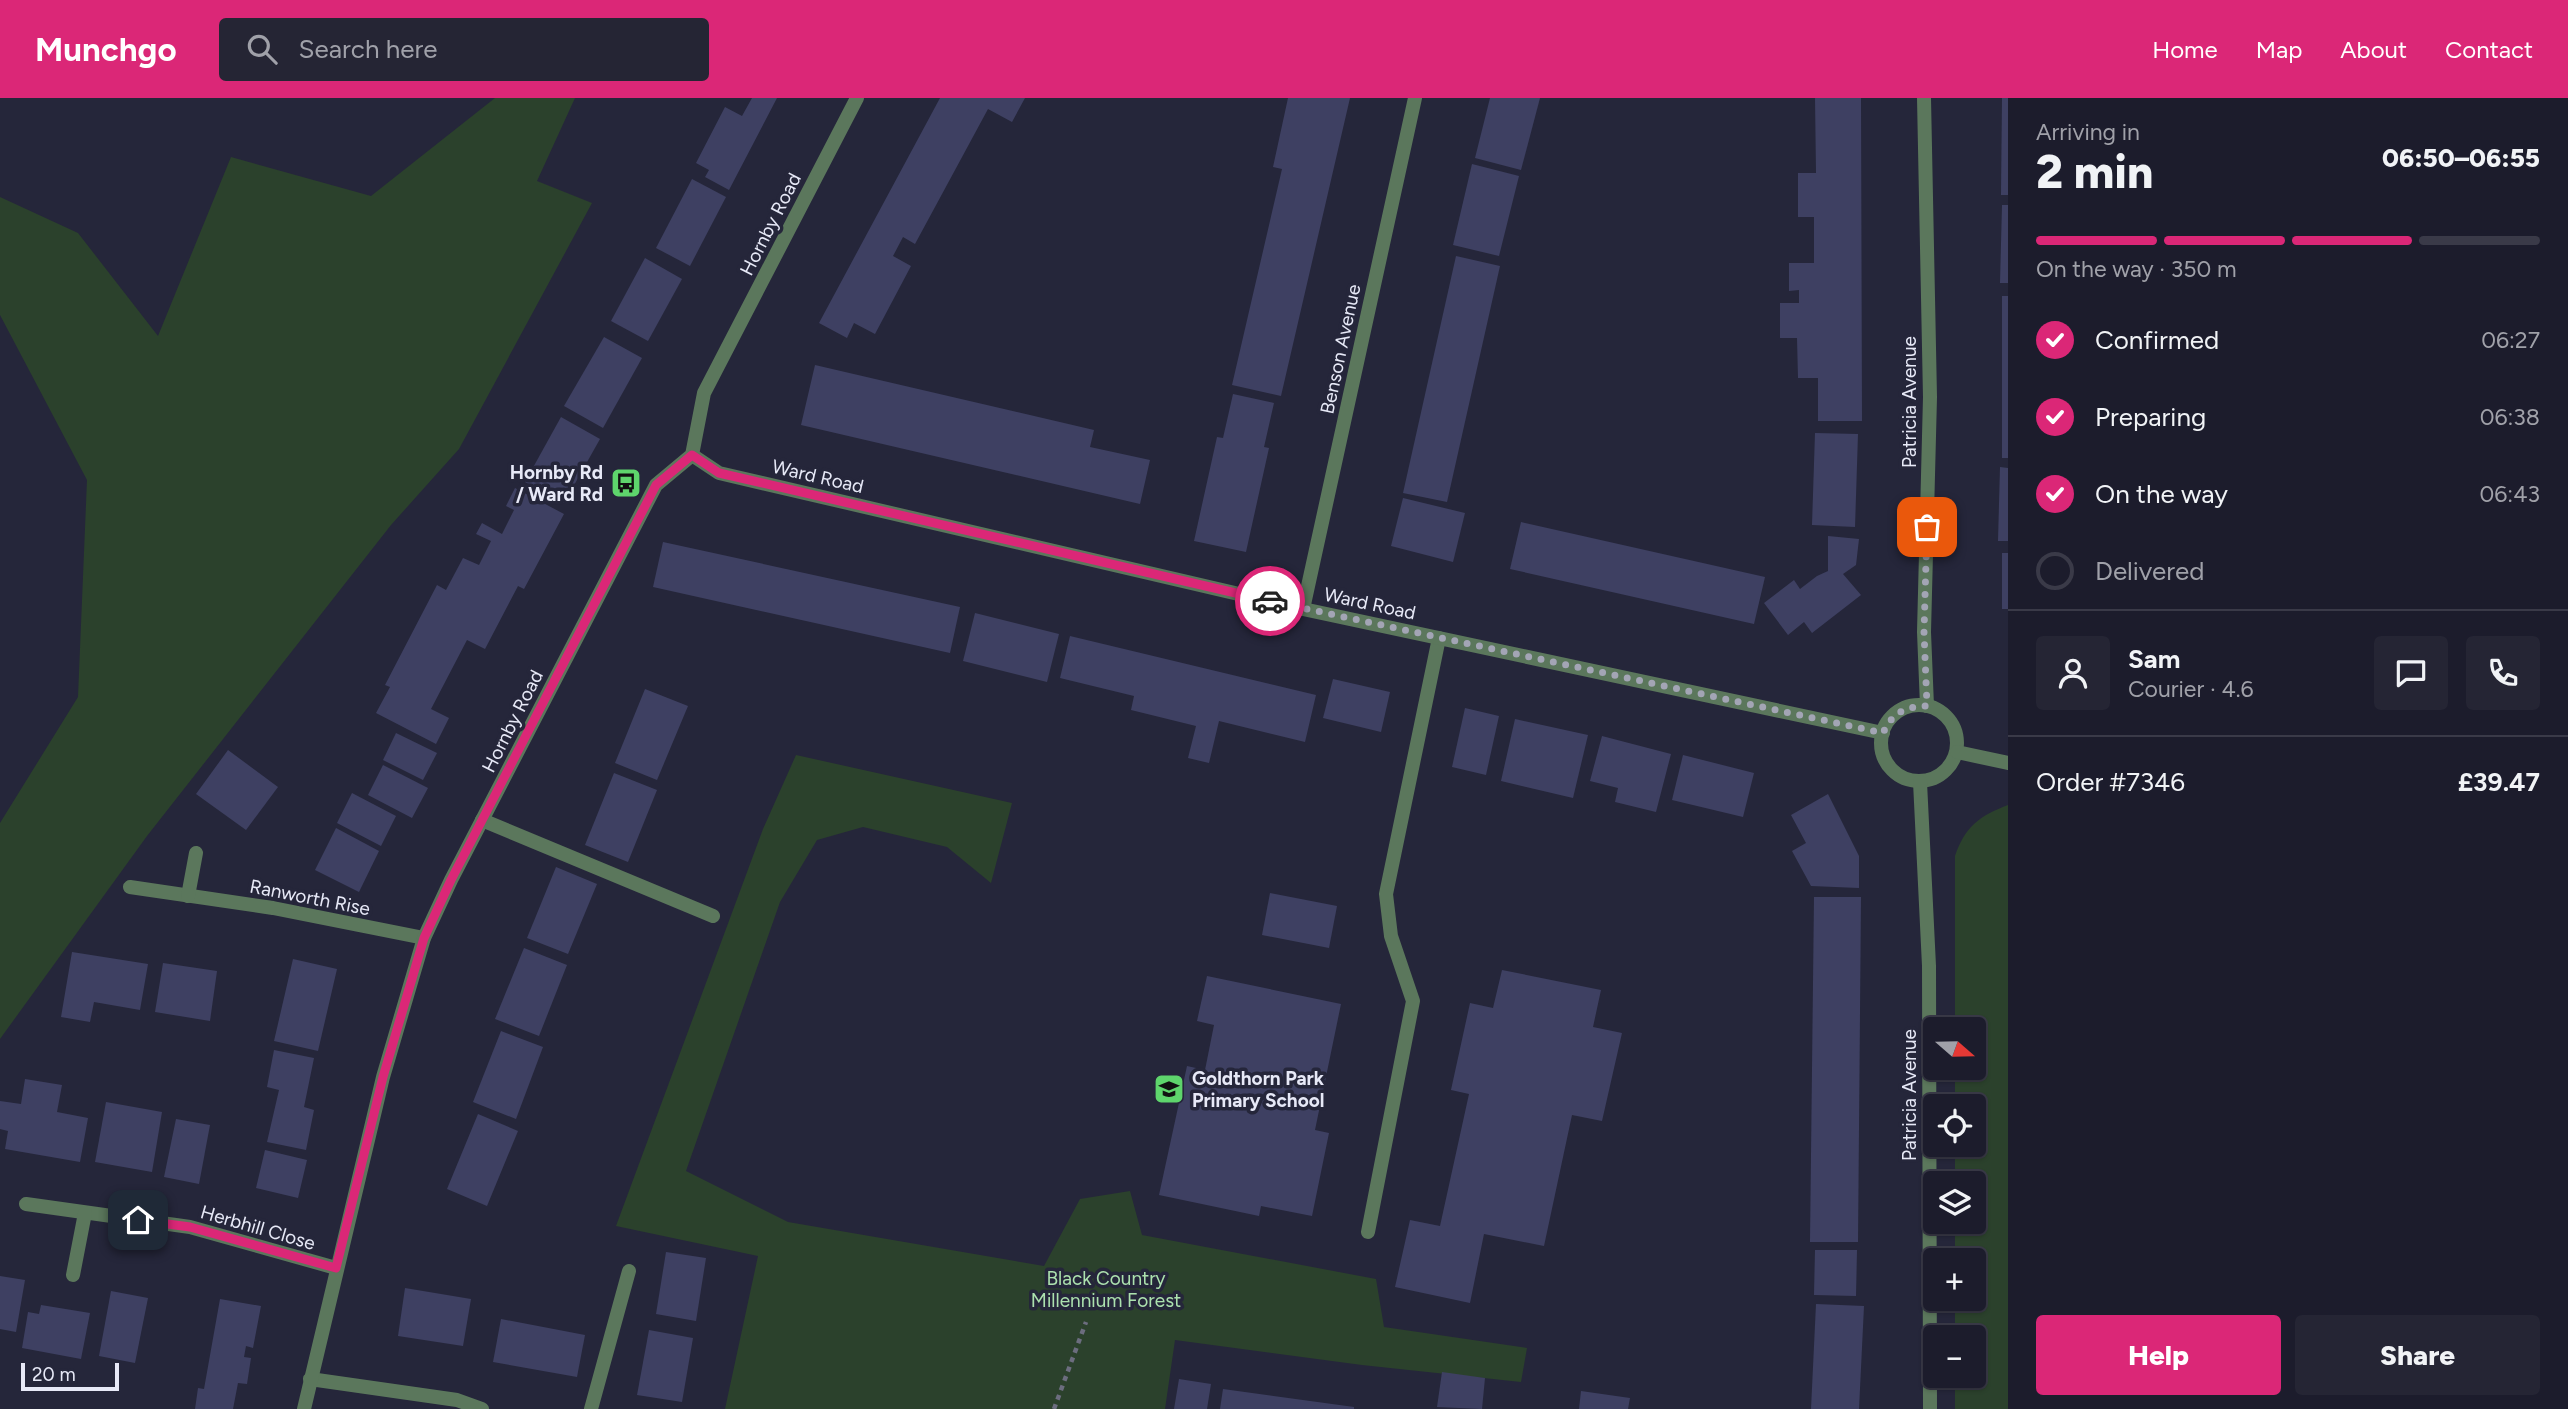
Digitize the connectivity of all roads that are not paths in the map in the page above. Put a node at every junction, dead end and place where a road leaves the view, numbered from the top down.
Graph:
1 (857, 98) edge
2 (1415, 98) edge
3 (1924, 98) edge
4 (692, 455) junction
5 (1303, 608) junction
6 (1439, 638) junction
7 (1927, 706) junction
8 (1883, 733) junction
9 (1956, 752) junction
10 (2008, 763) edge
11 (1920, 782) junction
12 (482, 820) junction
13 (196, 853) dead end
14 (130, 887) dead end
15 (188, 895) junction
16 (713, 916) dead end
17 (424, 938) junction
18 (26, 1204) dead end
19 (85, 1213) junction
20 (1368, 1232) dead end
21 (336, 1268) junction
22 (629, 1272) dead end
23 (72, 1275) dead end
24 (310, 1380) junction
25 (304, 1409) edge
26 (482, 1409) edge
27 (591, 1409) edge
28 (1930, 1409) edge

1 - 4 street, Hornby Road
2 - 5 street, Benson Avenue
3 - 7 street, Patricia Avenue
4 - 5 street, Ward Road
4 - 12 street, Hornby Road
5 - 6 street, Ward Road
6 - 8 street, Ward Road
6 - 20 street
7 - 8 street
7 - 9 street
8 - 11 street
9 - 10 street
9 - 11 street
11 - 28 street, Patricia Avenue
12 - 16 street
12 - 17 street, Hornby Road
13 - 15 street
14 - 15 street, Ranworth Rise
15 - 17 street, Ranworth Rise
17 - 21 street, Hornby Road
18 - 19 street, Herbhill Close
19 - 21 street, Herbhill Close
19 - 23 street
21 - 24 street, Hornby Road
22 - 27 street
24 - 25 street, Hornby Road
24 - 26 street

